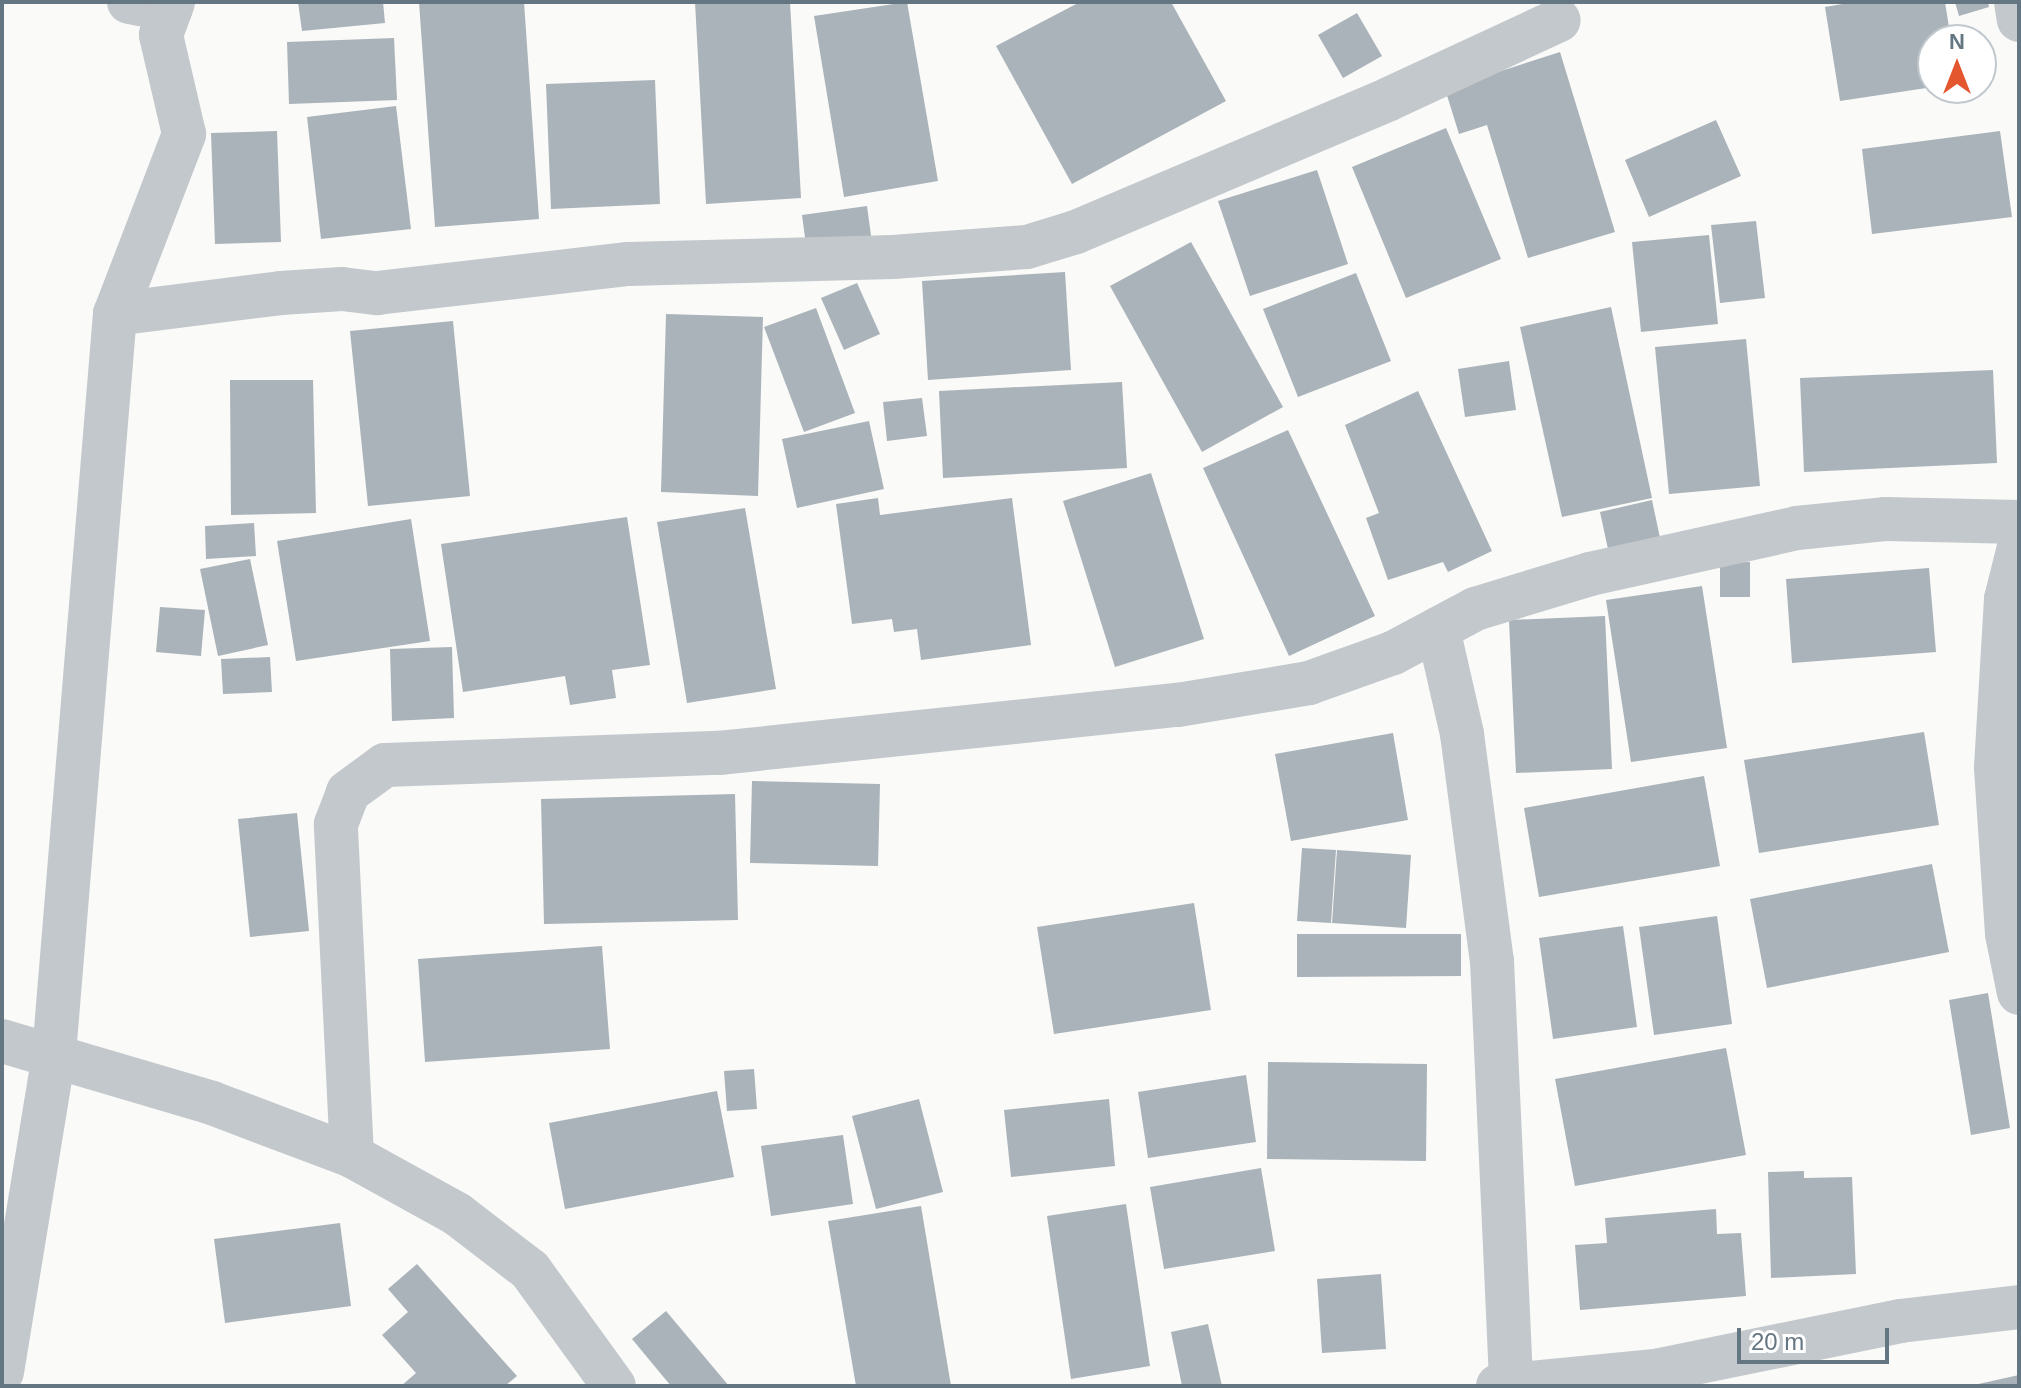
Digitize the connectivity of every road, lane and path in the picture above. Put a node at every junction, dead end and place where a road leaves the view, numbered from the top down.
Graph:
1 (2016, 2) edge
2 (157, 5) edge
3 (1559, 20) dead end
4 (2019, 20) edge
5 (115, 314) junction
6 (2019, 522) edge
7 (2019, 547) edge
8 (2012, 599) edge
9 (1438, 629) junction
10 (2019, 993) edge
11 (2, 1041) edge
12 (54, 1054) junction
13 (352, 1156) junction
14 (2019, 1307) edge
15 (2, 1372) edge
16 (1504, 1385) edge
17 (614, 1386) edge

1 - 4 street
2 - 5 street
3 - 5 street
5 - 12 street
6 - 9 street
7 - 8 street
8 - 10 street
9 - 13 street
9 - 16 street
11 - 12 street
12 - 13 street
12 - 15 street
13 - 17 street
14 - 16 street

